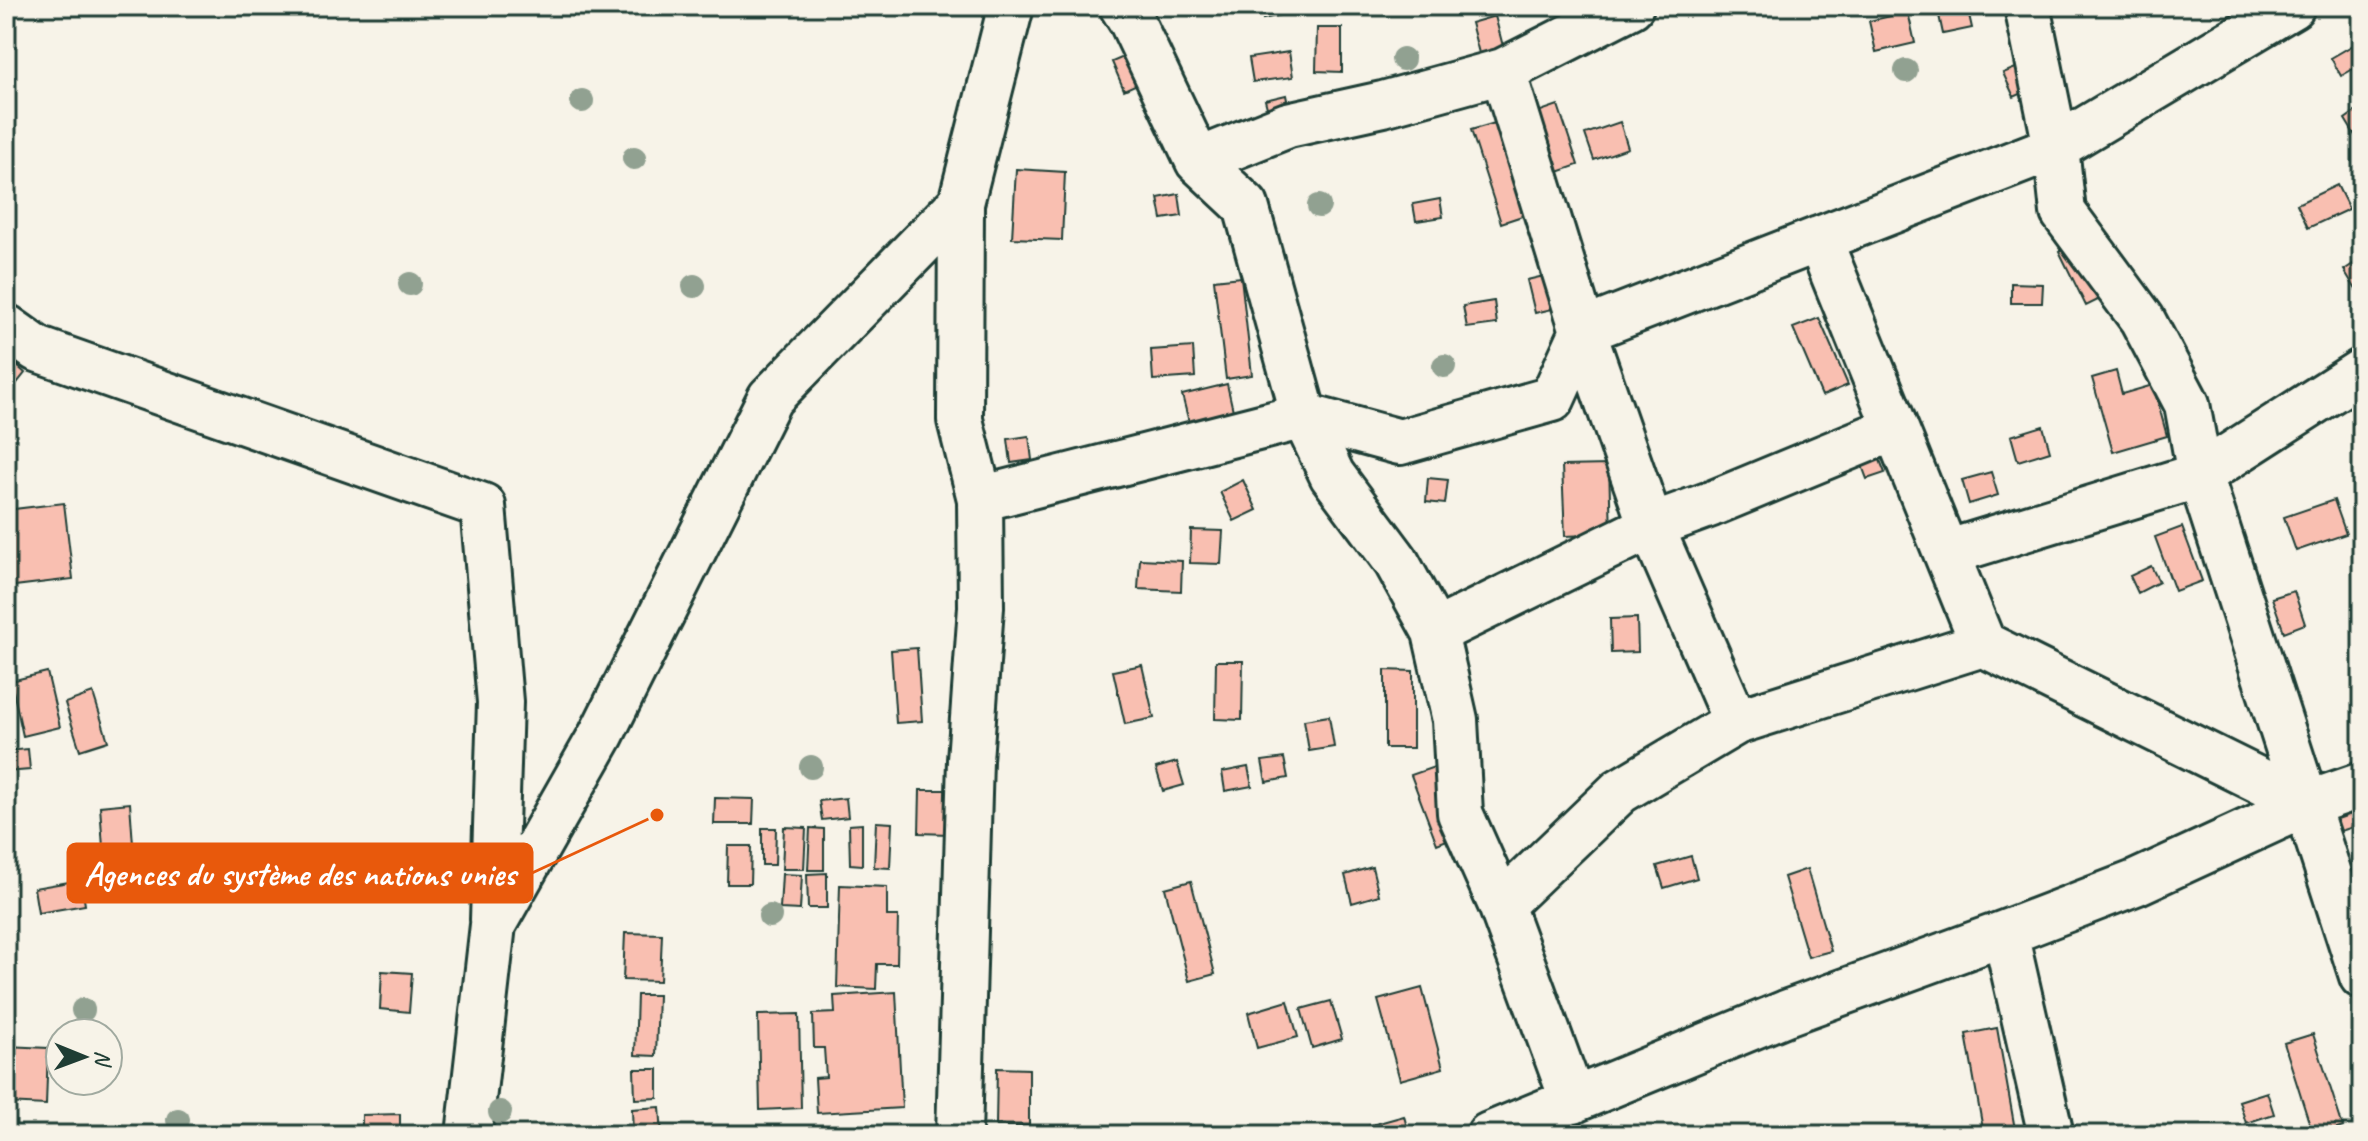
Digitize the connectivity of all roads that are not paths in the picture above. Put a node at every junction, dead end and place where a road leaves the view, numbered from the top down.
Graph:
1 (1011, 6) edge
2 (1122, 6) edge
3 (1631, 6) edge
4 (2027, 6) edge
5 (2292, 6) edge
6 (1503, 71) junction
7 (2056, 147) junction
8 (1198, 161) junction
9 (961, 203) junction
10 (1819, 239) junction
11 (6, 327) edge
12 (1583, 331) junction
13 (2362, 371) edge
14 (1304, 416) junction
15 (1895, 428) junction
16 (2200, 475) junction
17 (980, 499) junction
18 (1651, 526) junction
19 (1946, 553) junction
20 (1435, 632) junction
21 (1983, 644) junction
22 (1736, 722) junction
23 (2362, 785) edge
24 (2307, 804) junction
25 (1501, 905) junction
26 (493, 925) junction
27 (2005, 933) junction
28 (2362, 976) edge
29 (1573, 1101) junction
30 (1516, 1130) edge
31 (469, 1135) edge
32 (959, 1135) edge
33 (2051, 1135) edge

1 - 9 street
2 - 8 street
3 - 6 street
4 - 7 street
5 - 7 street
6 - 8 street
6 - 12 street
7 - 10 street
7 - 16 street
8 - 14 street
9 - 17 street
9 - 26 street
10 - 12 street
10 - 15 street
11 - 26 street
12 - 14 street
12 - 18 street
13 - 16 street
14 - 17 street
14 - 20 street
15 - 18 street
15 - 19 street
16 - 19 street
16 - 24 street
17 - 32 street
18 - 20 street
18 - 22 street
19 - 21 street
20 - 25 street
21 - 22 street
21 - 24 street
22 - 25 street
23 - 24 street
24 - 27 street
24 - 28 street
25 - 29 street
26 - 31 street
27 - 29 street
27 - 33 street
29 - 30 street

